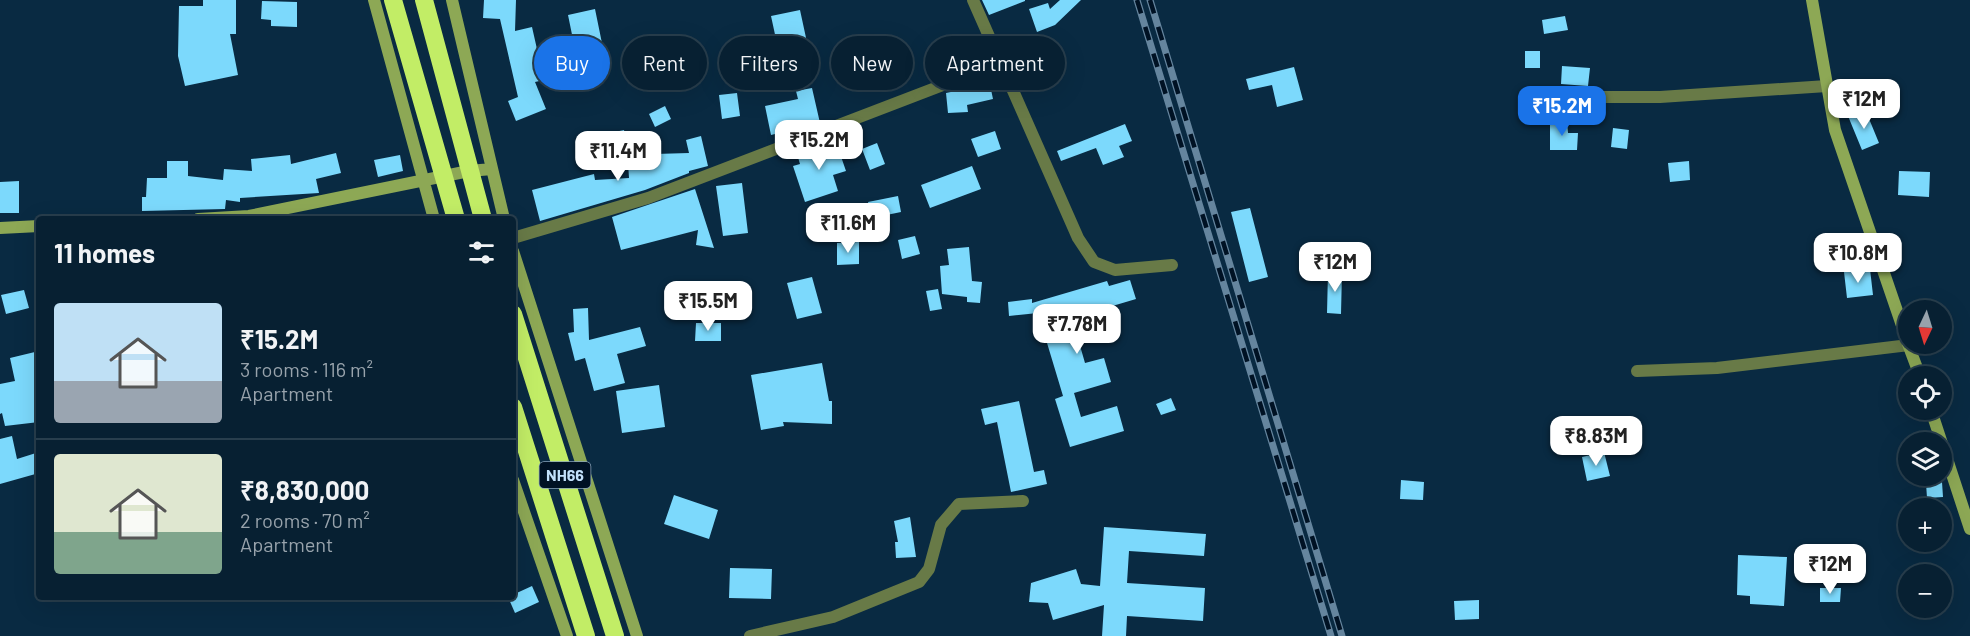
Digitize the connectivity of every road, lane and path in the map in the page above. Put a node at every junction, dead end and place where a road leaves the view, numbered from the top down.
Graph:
1 (374, 0) edge
2 (393, 0) edge
3 (424, 0) edge
4 (452, 0) edge
5 (974, 0) edge
6 (1812, 0) edge
7 (991, 36) edge
8 (1827, 86) junction
9 (930, 90) edge
10 (1015, 90) edge
11 (1599, 97) dead end
12 (492, 169) junction
13 (469, 171) junction
14 (443, 177) junction
15 (422, 182) junction
16 (249, 216) edge
17 (433, 216) edge
18 (455, 216) edge
19 (482, 216) edge
20 (503, 216) edge
21 (36, 226) edge
22 (0, 228) edge
23 (516, 237) edge
24 (516, 260) edge
25 (1172, 265) dead end
26 (1898, 315) edge
27 (516, 323) edge
28 (1898, 345) edge
29 (1637, 371) dead end
30 (516, 416) edge
31 (1934, 420) edge
32 (516, 489) edge
33 (1023, 501) dead end
34 (1970, 529) edge
35 (567, 636) edge
36 (586, 636) edge
37 (615, 636) edge
38 (637, 636) edge
39 (750, 636) edge

1 - 15 street
2 - 14 highway
3 - 13 highway
4 - 12 street
5 - 7 street
6 - 8 street
8 - 11 street
8 - 26 street
9 - 23 street
10 - 25 street
12 - 13 street
12 - 20 street
13 - 14 street
13 - 19 highway
14 - 15 street
14 - 18 highway
15 - 16 street
15 - 17 street
21 - 22 street
24 - 38 street
27 - 37 highway, NH66
28 - 29 street
30 - 36 highway, NH66
31 - 34 street
32 - 35 street
33 - 39 street

